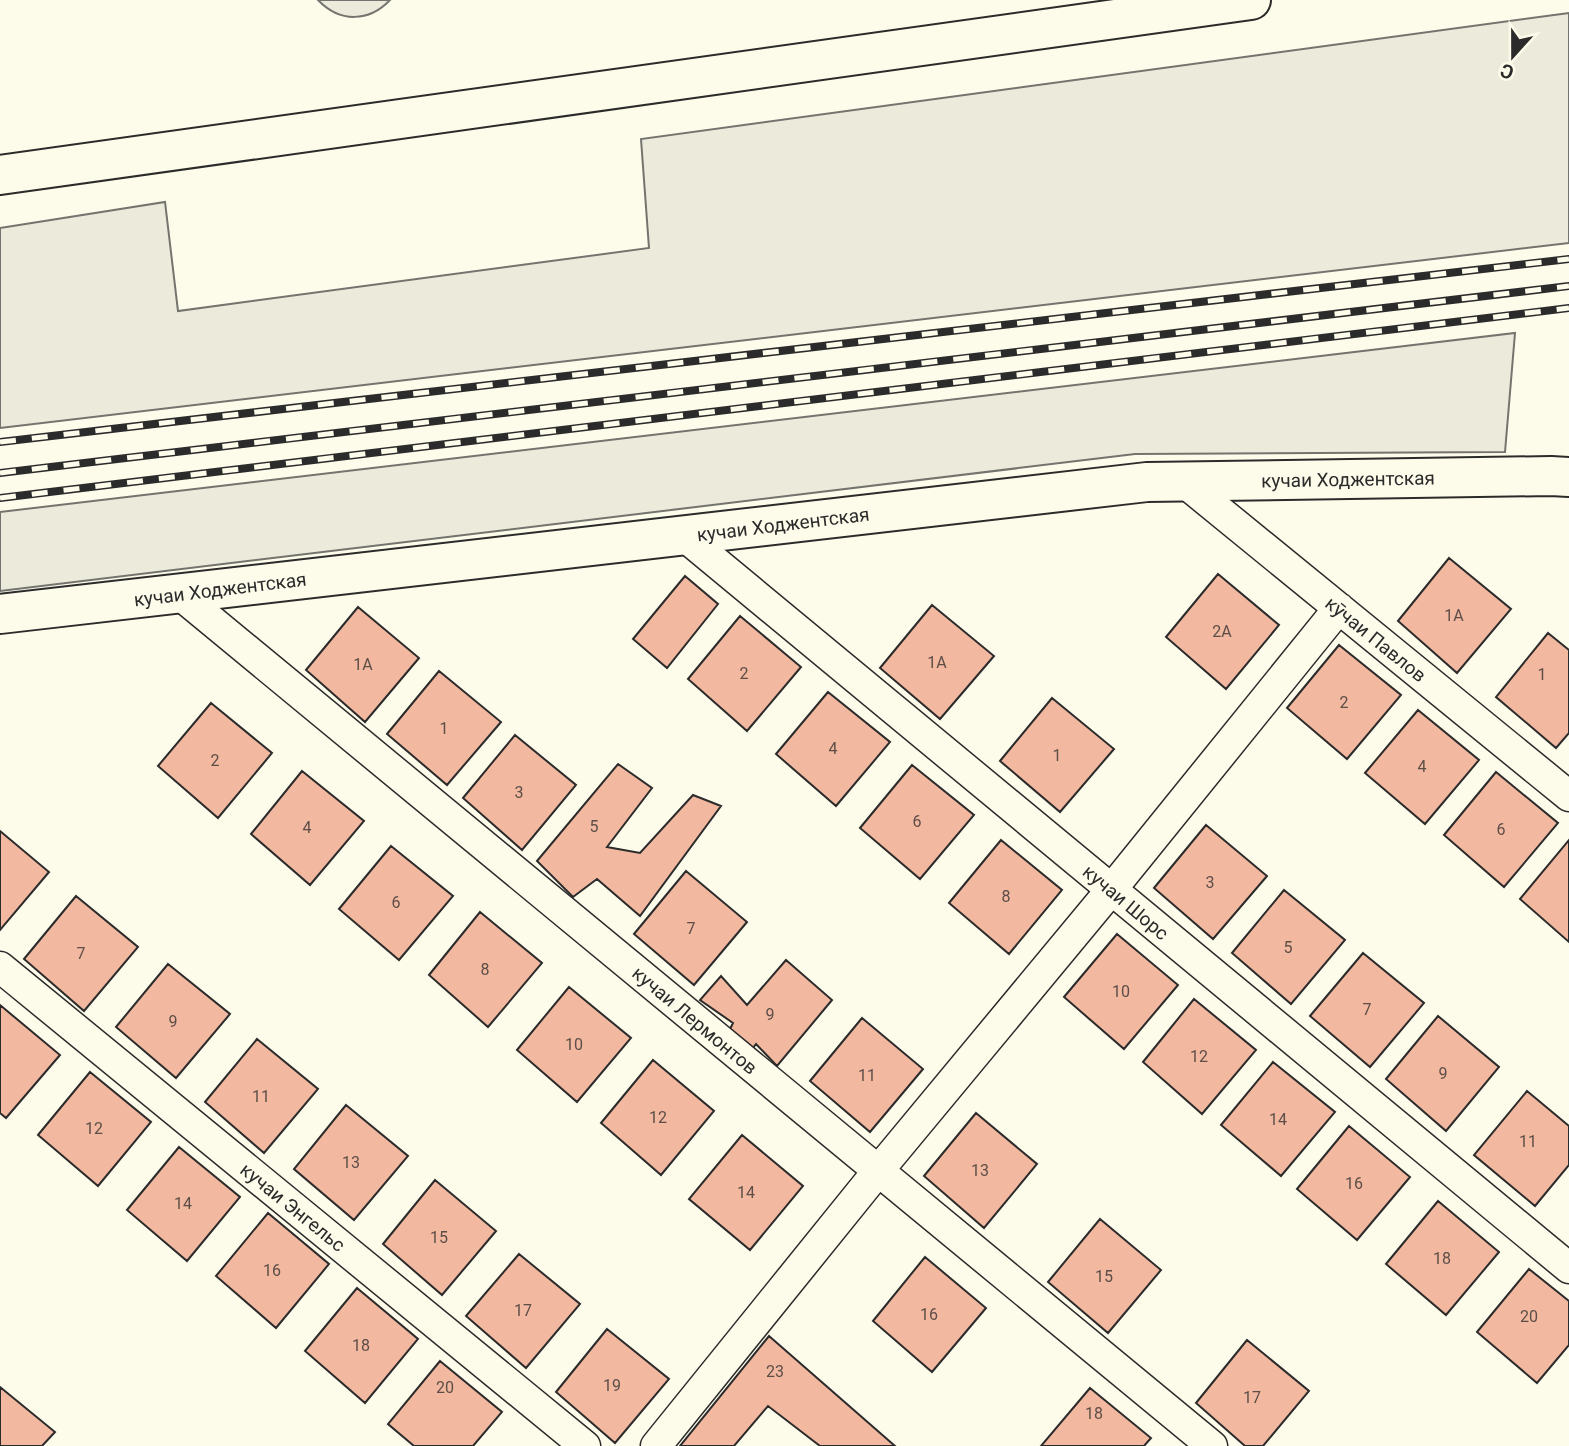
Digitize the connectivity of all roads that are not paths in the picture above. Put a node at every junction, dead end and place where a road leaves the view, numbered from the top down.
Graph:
1 (1251, 0) edge
2 (0, 175) edge
3 (1569, 477) edge
4 (1184, 481) junction
5 (683, 535) junction
6 (178, 593) junction
7 (1339, 608) junction
8 (0, 614) edge
9 (1569, 796) edge
10 (1111, 890) junction
11 (0, 967) edge
12 (878, 1171) junction
13 (1569, 1269) edge
14 (585, 1446) edge
15 (656, 1446) edge
16 (1212, 1446) edge

1 - 2 main road
3 - 4 main road, кучаи Ходжентская
4 - 5 main road, кучаи Ходжентская
4 - 7 street, кӯчаи Павлов
5 - 6 main road, кучаи Ходжентская
5 - 10 street, кучаи Шорс
6 - 8 main road, кучаи Ходжентская
6 - 12 street, кучаи Лермонтов
7 - 9 street, кӯчаи Павлов
7 - 10 street
10 - 12 street
10 - 13 street, кучаи Шорс
11 - 14 street, кучаи Энгельс
12 - 15 street
12 - 16 street, кучаи Лермонтов

